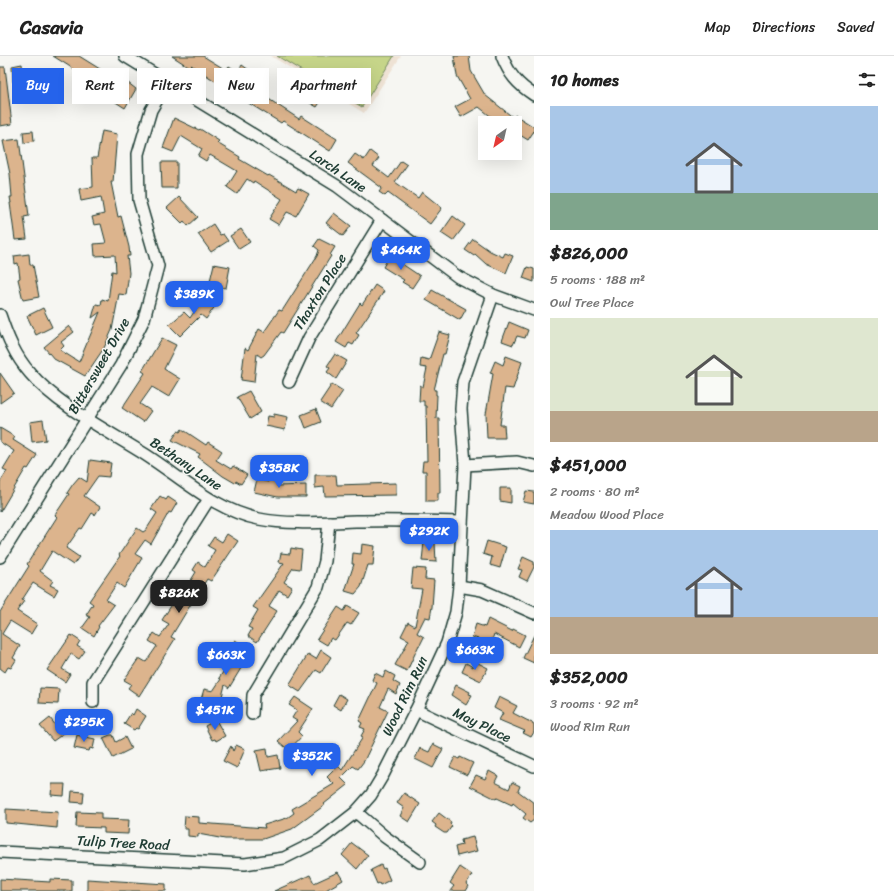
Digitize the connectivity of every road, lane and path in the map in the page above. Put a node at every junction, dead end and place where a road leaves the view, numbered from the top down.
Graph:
1 (125, 56) edge
2 (502, 56) edge
3 (144, 68) edge
4 (534, 95) edge
5 (154, 104) edge
6 (203, 104) edge
7 (382, 220) junction
8 (493, 295) junction
9 (534, 310) edge
10 (0, 315) edge
11 (4, 344) edge
12 (289, 382) dead end
13 (87, 418) junction
14 (465, 465) junction
15 (534, 466) edge
16 (209, 499) junction
17 (329, 522) junction
18 (462, 522) junction
19 (0, 557) edge
20 (459, 586) junction
21 (534, 613) edge
22 (93, 702) dead end
23 (416, 710) junction
24 (252, 714) dead end
25 (534, 766) edge
26 (356, 812) junction
27 (0, 852) edge
28 (420, 862) dead end
29 (245, 864) joint

1 - 3 street, Larch Lane
2 - 4 street
5 - 13 street, Bittersweet Drive
6 - 7 street, Larch Lane
7 - 8 street, Larch Lane
7 - 12 street, Thaxton Place
8 - 9 street, Larch Lane
8 - 14 street, Wood Rim Run
10 - 11 street, Bethany Lane
11 - 13 street, Bethany Lane
13 - 16 street, Bethany Lane
13 - 19 street, Bittersweet Drive
14 - 15 street
14 - 18 street, Wood Rim Run
16 - 17 street, Bethany Lane
16 - 22 street
17 - 18 street, Bethany Lane
17 - 24 street
18 - 20 street, Wood Rim Run
20 - 21 street
20 - 23 street, Wood Rim Run
23 - 25 street, May Place
23 - 26 street, Wood Rim Run
26 - 28 street
26 - 29 street, Wood Rim Run
27 - 29 street, Tulip Tree Road

